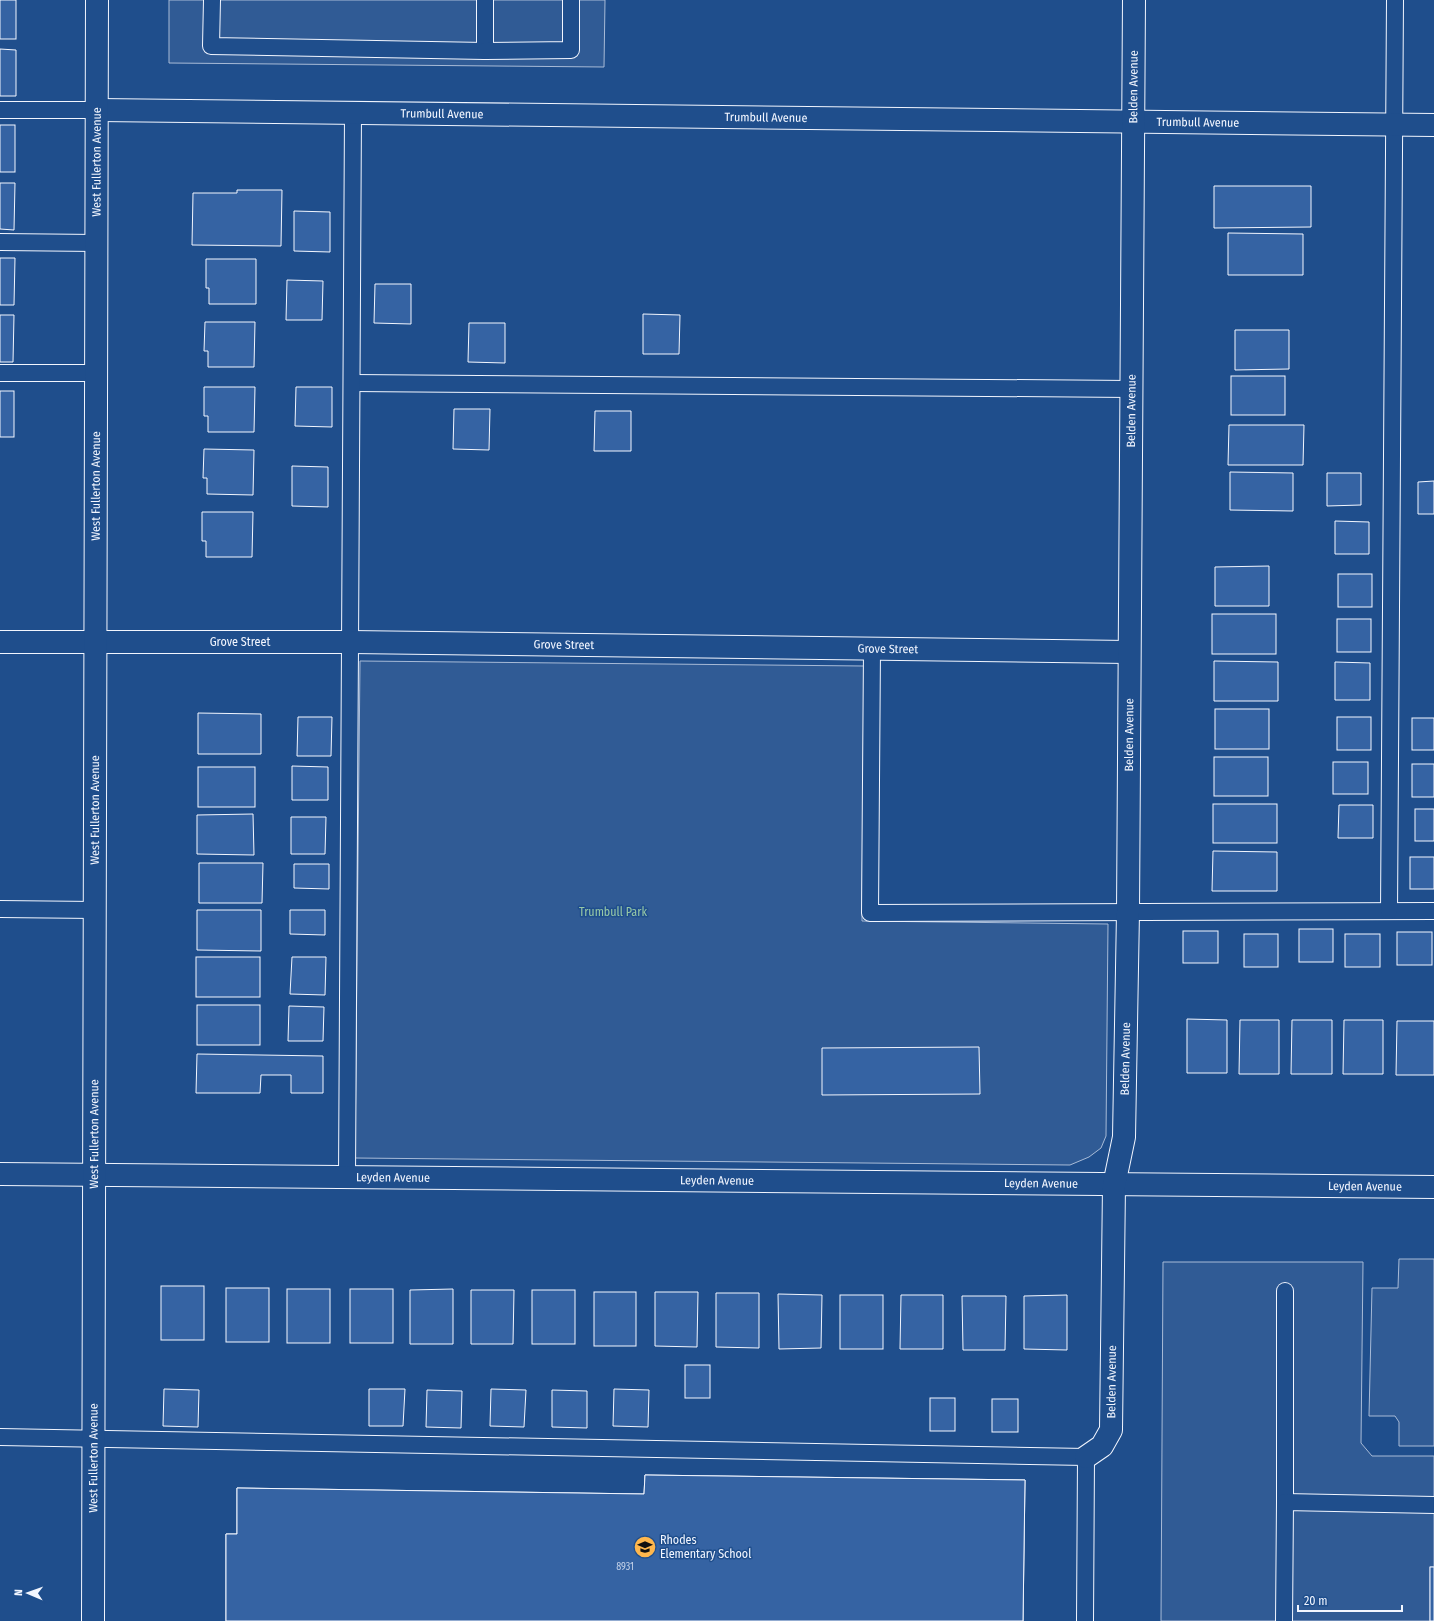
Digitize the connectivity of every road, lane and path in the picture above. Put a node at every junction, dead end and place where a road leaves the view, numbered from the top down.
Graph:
1 (97, 0) edge
2 (212, 0) edge
3 (485, 0) edge
4 (571, 0) edge
5 (1134, 0) edge
6 (1395, 0) edge
7 (485, 51) junction
8 (0, 110) edge
9 (98, 110) junction
10 (353, 113) junction
11 (1133, 121) junction
12 (1394, 124) junction
13 (1434, 125) edge
14 (0, 242) edge
15 (97, 243) junction
16 (0, 372) edge
17 (97, 373) junction
18 (353, 383) junction
19 (1130, 389) junction
20 (0, 642) edge
21 (96, 642) junction
22 (351, 642) junction
23 (872, 649) junction
24 (1128, 652) junction
25 (0, 909) edge
26 (95, 910) junction
27 (1389, 911) junction
28 (1434, 911) edge
29 (1128, 912) junction
30 (0, 1174) edge
31 (94, 1175) junction
32 (347, 1178) junction
33 (1114, 1185) junction
34 (1434, 1187) edge
35 (1285, 1291) dead end
36 (0, 1437) edge
37 (94, 1438) junction
38 (1086, 1457) junction
39 (1285, 1502) junction
40 (1434, 1505) edge
41 (93, 1621) edge
42 (1085, 1621) edge
43 (1284, 1621) edge

1 - 9 street, West Fullerton Avenue
2 - 7 lane
3 - 7 lane
4 - 7 lane
5 - 11 street, Belden Avenue
6 - 12 lane
8 - 9 lane
9 - 10 street, Trumbull Avenue
9 - 15 street, West Fullerton Avenue
10 - 11 street, Trumbull Avenue
10 - 18 lane
11 - 12 street, Trumbull Avenue
11 - 19 street, Belden Avenue
12 - 13 street, Trumbull Avenue
12 - 27 lane
14 - 15 lane
15 - 17 street, West Fullerton Avenue
16 - 17 lane
17 - 21 street, West Fullerton Avenue
18 - 19 lane
18 - 22 lane
19 - 24 street, Belden Avenue
20 - 21 street, Grove Street
21 - 22 street, Grove Street
21 - 26 street, West Fullerton Avenue
22 - 23 street, Grove Street
22 - 32 lane
23 - 24 street, Grove Street
23 - 29 lane
24 - 29 street, Belden Avenue
25 - 26 lane
26 - 31 street, West Fullerton Avenue
27 - 28 lane
27 - 29 lane
29 - 33 street, Belden Avenue
30 - 31 street, Leyden Avenue
31 - 32 street, Leyden Avenue
31 - 37 street, West Fullerton Avenue
32 - 33 street, Leyden Avenue
33 - 34 street, Leyden Avenue
33 - 38 street, Belden Avenue
35 - 39 lane
36 - 37 lane
37 - 38 lane
37 - 41 street, West Fullerton Avenue
38 - 42 lane
39 - 40 lane
39 - 43 lane

